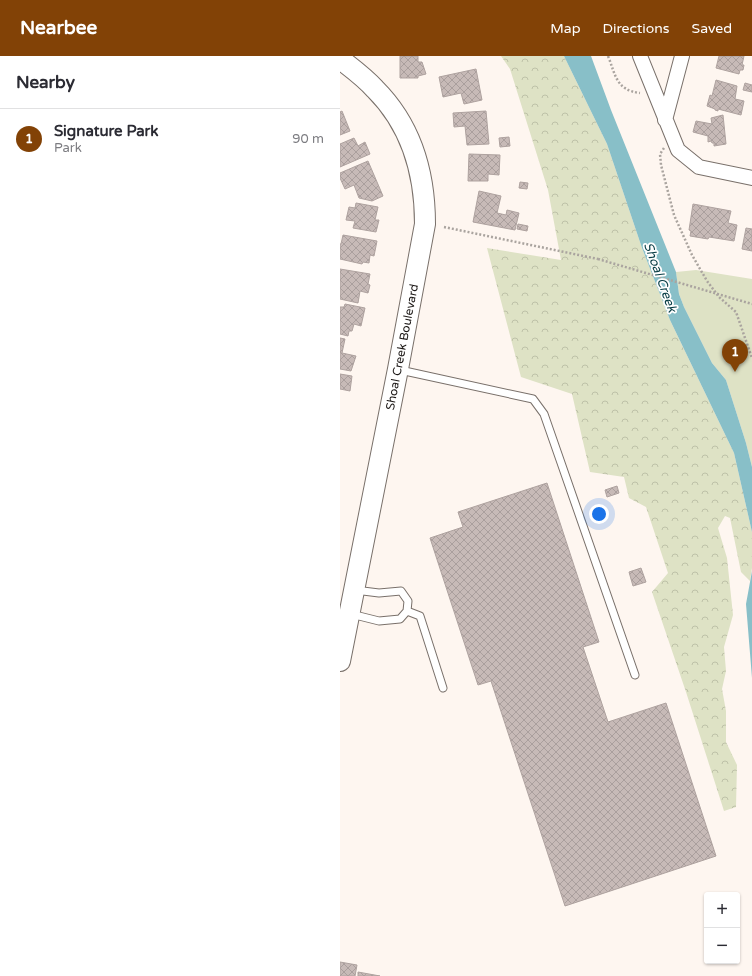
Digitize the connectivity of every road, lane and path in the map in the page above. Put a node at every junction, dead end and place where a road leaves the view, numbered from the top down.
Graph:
1 (608, 56) edge
2 (640, 56) edge
3 (682, 56) edge
4 (340, 59) edge
5 (654, 90) junction
6 (665, 120) junction
7 (674, 140) junction
8 (752, 178) edge
9 (444, 227) dead end
10 (752, 304) edge
11 (752, 358) edge
12 (398, 369) junction
13 (355, 590) junction
14 (407, 611) junction
15 (350, 614) junction
16 (340, 661) edge
17 (635, 675) dead end
18 (443, 688) dead end

1 - 5 path
2 - 5 street
3 - 6 street
4 - 12 street, Shoal Creek Boulevard
5 - 6 street
6 - 7 street
7 - 8 street
7 - 11 path
9 - 10 path, bridge
12 - 13 street, Shoal Creek Boulevard
12 - 17 lane
13 - 14 lane
13 - 15 street, Shoal Creek Boulevard
14 - 15 lane
14 - 18 lane
15 - 16 street, Shoal Creek Boulevard

